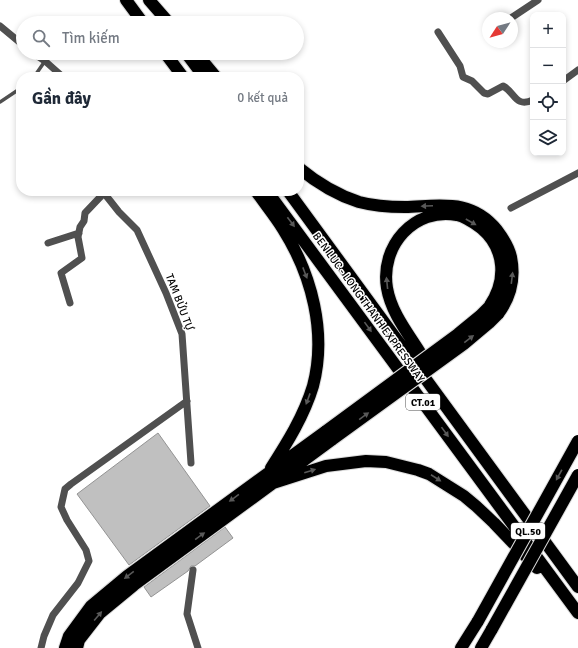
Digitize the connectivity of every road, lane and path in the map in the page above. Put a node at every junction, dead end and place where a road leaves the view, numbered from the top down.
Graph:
1 (126, 0) edge
2 (148, 0) edge
3 (538, 0) edge
4 (518, 13) edge
5 (137, 16) edge
6 (159, 16) edge
7 (163, 16) edge
8 (0, 26) edge
9 (438, 32) dead end
10 (16, 39) edge
11 (45, 60) joint
12 (166, 60) edge
13 (170, 60) edge
14 (191, 60) edge
15 (202, 60) edge
16 (578, 70) edge
17 (37, 72) edge
18 (58, 72) edge
19 (174, 72) edge
20 (179, 72) edge
21 (200, 72) edge
22 (212, 72) edge
23 (566, 79) edge
24 (16, 91) edge
25 (530, 101) edge
26 (0, 102) edge
27 (304, 172) edge
28 (578, 173) edge
29 (101, 196) edge
30 (108, 196) edge
31 (260, 196) edge
32 (271, 196) edge
33 (292, 196) edge
34 (511, 208) dead end
35 (79, 233) junction
36 (48, 243) dead end
37 (70, 303) dead end
38 (493, 310) junction
39 (187, 401) junction
40 (578, 441) edge
41 (191, 463) dead end
42 (496, 474) junction
43 (578, 475) edge
44 (269, 479) junction
45 (193, 570) dead end
46 (578, 587) edge
47 (578, 614) edge
48 (41, 648) edge
49 (65, 648) edge
50 (77, 648) edge
51 (198, 648) edge
52 (461, 648) edge
53 (481, 648) edge

1 - 5 highway
2 - 6 highway
2 - 7 highway
3 - 4 street
8 - 10 street
9 - 25 street
11 - 17 lane
11 - 18 street
12 - 19 highway
13 - 20 highway
14 - 21 highway
15 - 22 highway
16 - 23 street
24 - 26 lane
38 -> 27 highway
28 - 34 street
29 - 35 street
30 - 39 street, TAM BỬU TỰ
31 -> 44 highway
32 -> 47 highway, BEN LUC - LONG THANH EXPRESSWAY / CT.01
33 - 42 highway, BEN LUC - LONG THANH EXPRESSWAY / CT.01
35 - 36 street
35 - 37 street
42 -> 38 highway
38 - 44 highway, bridge
39 - 41 street, TAM BỬU TỰ
39 - 48 street
40 -> 52 highway, QL.50, bridge
42 - 46 highway, BEN LUC - LONG THANH EXPRESSWAY / CT.01
43 - 53 highway, QL.50, bridge
44 -> 47 highway
44 -> 49 highway
50 -> 44 highway
45 - 51 street

